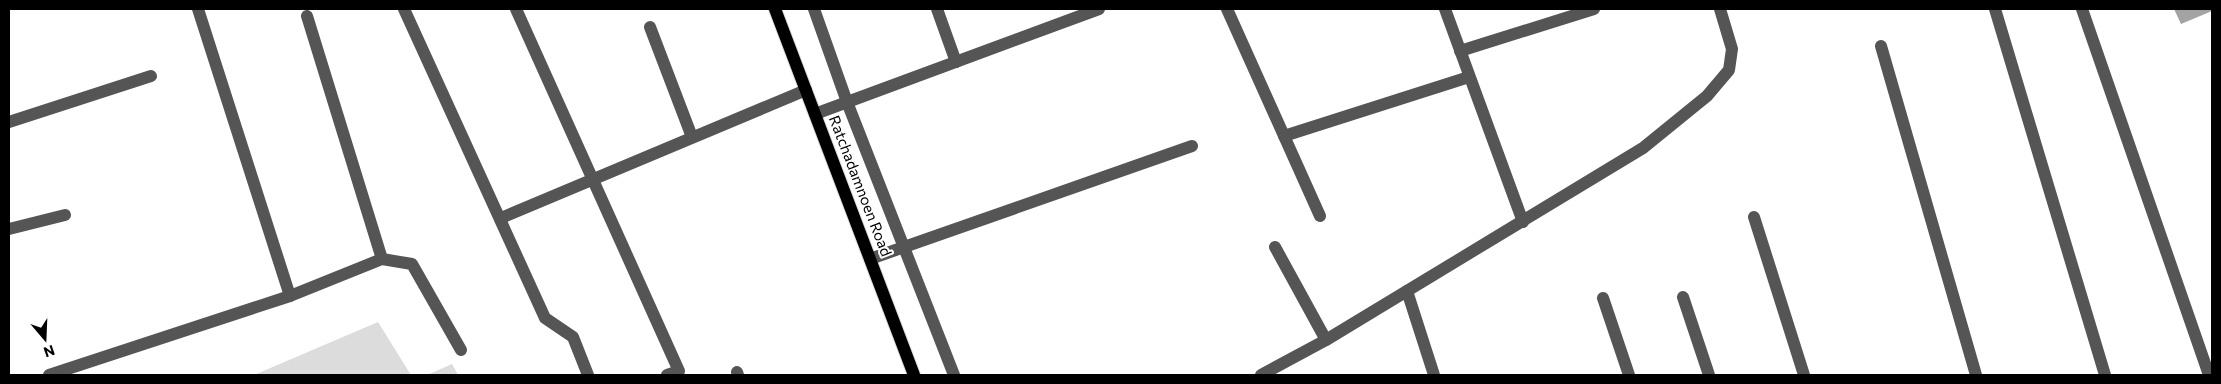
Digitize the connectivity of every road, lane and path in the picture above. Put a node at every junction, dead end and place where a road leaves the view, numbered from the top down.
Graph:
1 (198, 9) edge
2 (404, 9) edge
3 (516, 9) edge
4 (776, 9) edge
5 (814, 9) edge
6 (937, 9) edge
7 (1099, 9) edge
8 (1226, 9) edge
9 (1445, 9) edge
10 (1594, 9) edge
11 (1720, 9) edge
12 (1995, 9) edge
13 (2082, 9) edge
14 (1067, 14) edge
15 (307, 16) dead end
16 (650, 27) dead end
17 (1881, 46) dead end
18 (1460, 51) junction
19 (956, 62) junction
20 (151, 76) dead end
21 (1469, 77) junction
22 (806, 90) junction
23 (847, 102) junction
24 (815, 114) junction
25 (9, 122) edge
26 (1284, 136) junction
27 (692, 137) junction
28 (1192, 146) dead end
29 (593, 180) junction
30 (65, 215) dead end
31 (1320, 216) dead end
32 (1754, 217) dead end
33 (501, 218) junction
34 (1523, 222) junction
35 (9, 229) edge
36 (1275, 247) dead end
37 (904, 248) junction
38 (382, 259) junction
39 (870, 259) junction
40 (1407, 291) junction
41 (290, 296) junction
42 (1683, 297) dead end
43 (1602, 298) dead end
44 (1326, 340) junction
45 (461, 350) dead end
46 (49, 375) edge
47 (588, 375) edge
48 (667, 375) edge
49 (914, 375) edge
50 (954, 375) edge
51 (1261, 375) edge
52 (1434, 375) edge
53 (1629, 375) edge
54 (1709, 375) edge
55 (1804, 375) edge
56 (1976, 375) edge
57 (2104, 375) edge
58 (2208, 375) edge

1 - 41 street
2 - 33 street
3 - 29 street
4 - 22 main road, Ratchadamnoen Road
5 - 23 street
6 - 19 street
7 - 14 street
8 - 26 street
9 - 18 street
10 - 18 street
11 - 34 street
12 - 57 street
13 - 58 street
14 - 19 street
15 - 38 street
16 - 27 street
17 - 56 street
18 - 21 street
19 - 23 street
20 - 25 street
21 - 26 street
21 - 34 street
22 - 24 main road, Ratchadamnoen Road
22 - 27 street
23 - 24 street
23 - 37 street
24 - 39 main road, Ratchadamnoen Road
26 - 31 street
27 - 29 street
28 - 37 street
29 - 33 street
29 - 48 street
30 - 35 street
32 - 55 street
33 - 47 street
34 - 40 street
36 - 44 street
37 - 39 street
37 - 50 street
38 - 41 street
38 - 45 street
39 - 49 main road, Ratchadamnoen Road
40 - 44 street
40 - 52 street
41 - 46 street
42 - 54 street
43 - 53 street
44 - 51 street

